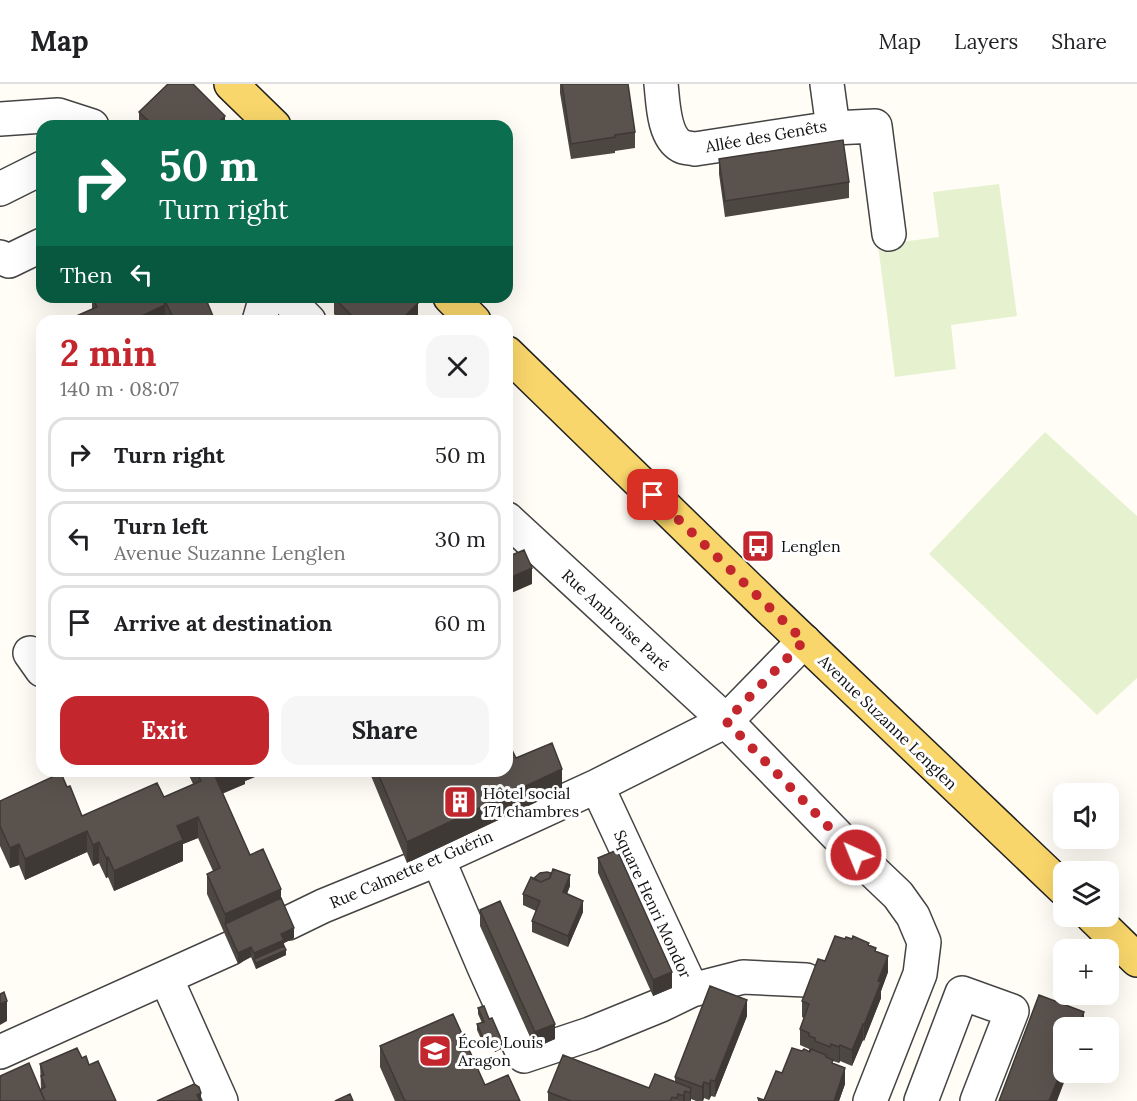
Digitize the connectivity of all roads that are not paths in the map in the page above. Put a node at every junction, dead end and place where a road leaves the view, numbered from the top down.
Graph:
1 (231, 84) edge
2 (661, 84) edge
3 (827, 84) edge
4 (0, 119) edge
5 (73, 120) edge
6 (268, 120) edge
7 (834, 128) junction
8 (36, 171) edge
9 (0, 189) edge
10 (889, 234) dead end
11 (36, 248) edge
12 (0, 257) edge
13 (291, 303) edge
14 (456, 303) edge
15 (303, 315) edge
16 (468, 315) edge
17 (513, 359) edge
18 (513, 533) edge
19 (520, 550) edge
20 (804, 641) junction
21 (726, 721) junction
22 (597, 786) junction
23 (438, 860) junction
24 (1053, 879) edge
25 (288, 923) edge
26 (1103, 927) edge
27 (231, 948) edge
28 (1137, 960) edge
29 (166, 978) junction
30 (806, 980) dead end
31 (692, 990) junction
32 (0, 1052) edge
33 (221, 1101) edge
34 (870, 1101) edge
35 (921, 1101) edge
36 (977, 1101) edge

1 - 6 main road
2 - 7 street, Allée des Genêts
3 - 7 street, Allée des Genêts
4 - 5 street
7 - 10 street
8 - 9 street
11 - 12 street
13 - 15 street
14 - 16 main road
17 - 20 main road, Avenue Suzanne Lenglen
18 - 19 street, Rue Ambroise Paré
19 - 21 street, Rue Ambroise Paré
20 - 21 street, Rue Calmette et Guérin
20 - 24 main road, Avenue Suzanne Lenglen
21 - 22 street, Rue Calmette et Guérin
21 - 34 street, Rue Ambroise Paré
22 - 23 street, Rue Calmette et Guérin
22 - 31 street, Square Henri Mondor
23 - 25 street, Rue Calmette et Guérin
23 - 31 street, Square Henri Mondor
26 - 28 main road
27 - 29 street
29 - 32 street
29 - 33 street
30 - 31 street
35 - 36 street

